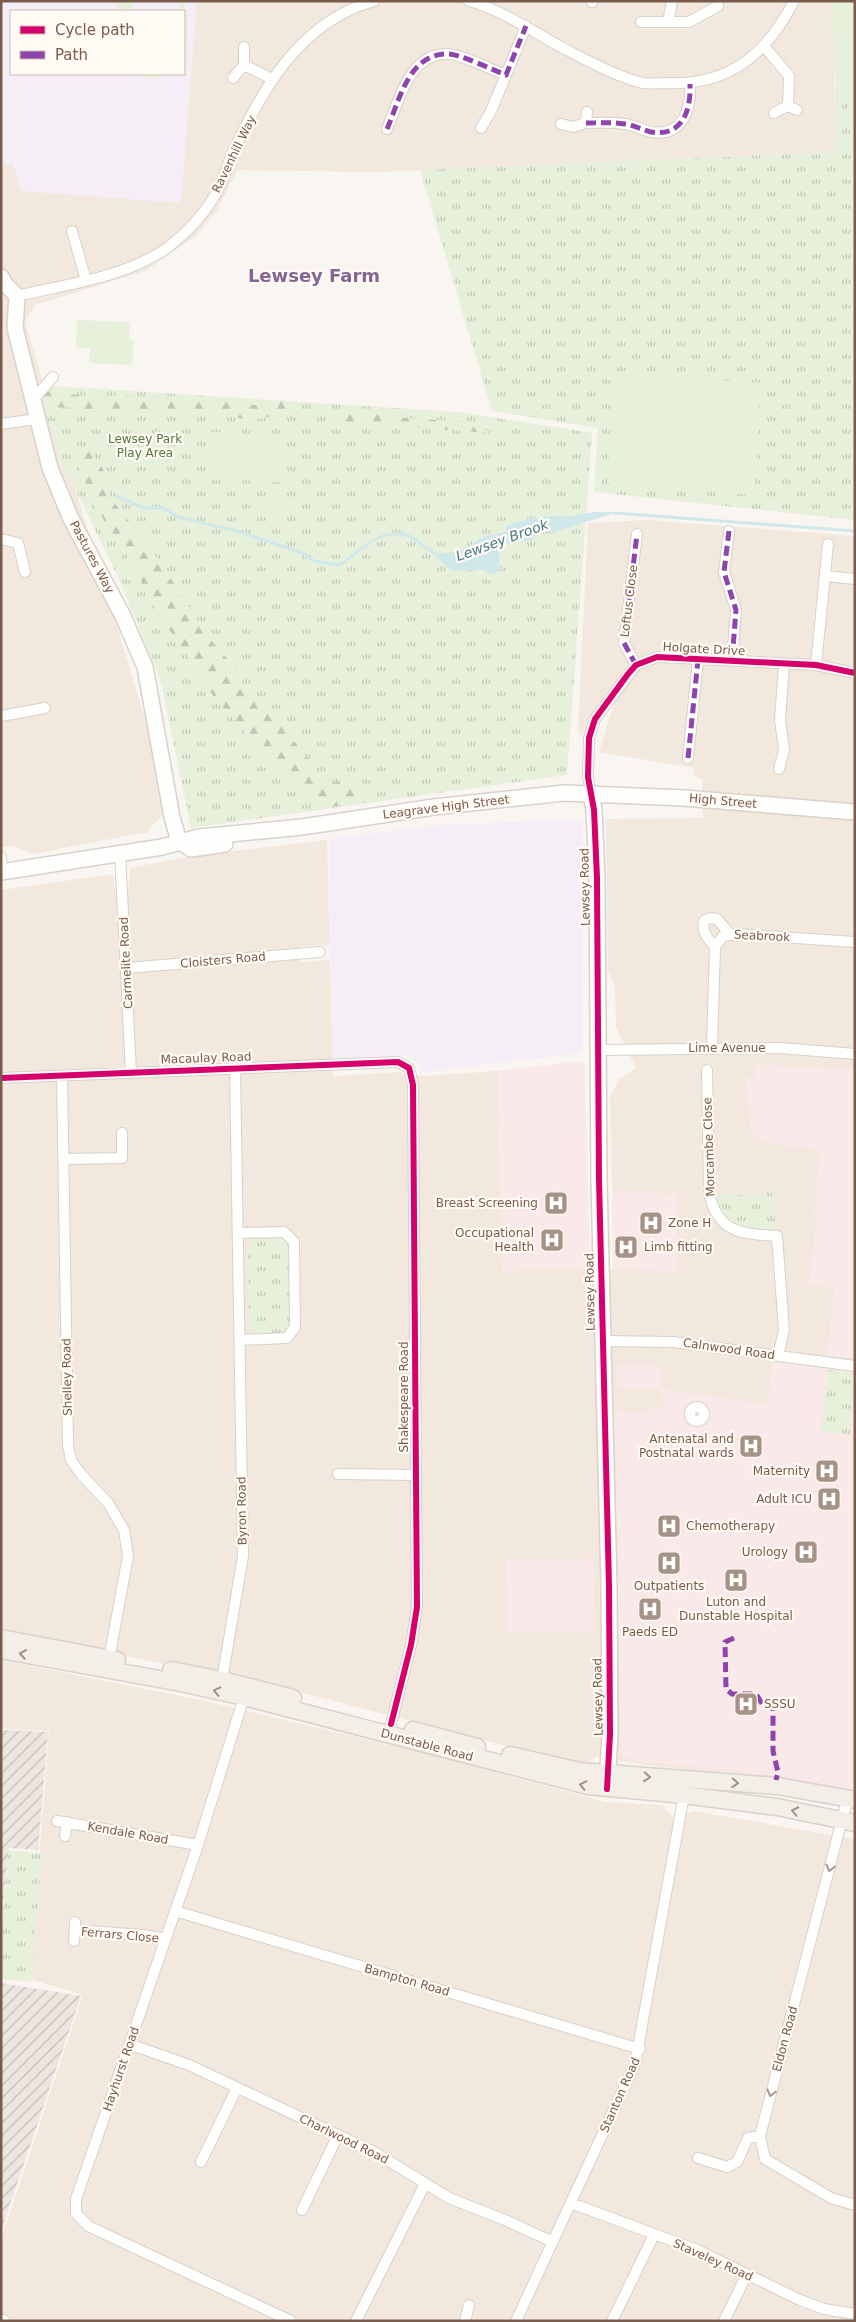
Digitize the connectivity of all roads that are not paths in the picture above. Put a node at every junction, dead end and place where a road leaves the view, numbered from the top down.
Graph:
1 (374, 1) edge
2 (469, 1) edge
3 (672, 1) edge
4 (794, 1) edge
5 (721, 5) edge
6 (641, 22) dead end
7 (668, 22) junction
8 (526, 26) junction
9 (764, 46) junction
10 (244, 47) dead end
11 (244, 65) junction
12 (506, 75) junction
13 (233, 78) dead end
14 (272, 79) junction
15 (690, 84) junction
16 (587, 112) dead end
17 (774, 113) dead end
18 (586, 123) junction
19 (561, 124) dead end
20 (481, 128) dead end
21 (387, 129) dead end
22 (72, 231) dead end
23 (1, 277) edge
24 (86, 280) junction
25 (17, 296) junction
26 (53, 377) dead end
27 (32, 400) junction
28 (37, 419) junction
29 (1, 424) edge
30 (729, 531) dead end
31 (637, 534) dead end
32 (1, 539) edge
33 (828, 544) dead end
34 (25, 572) dead end
35 (825, 576) junction
36 (855, 579) edge
37 (698, 660) junction
38 (732, 660) junction
39 (636, 665) junction
40 (784, 665) junction
41 (816, 665) junction
42 (855, 673) edge
43 (45, 708) dead end
44 (1, 716) edge
45 (688, 758) dead end
46 (779, 769) dead end
47 (591, 794) junction
48 (855, 812) edge
49 (179, 841) junction
50 (120, 853) junction
51 (2, 867) edge
52 (730, 934) junction
53 (855, 942) edge
54 (715, 947) junction
55 (320, 952) dead end
56 (127, 968) junction
57 (712, 1047) junction
58 (598, 1050) junction
59 (855, 1054) edge
60 (235, 1068) junction
61 (409, 1068) joint
62 (707, 1070) dead end
63 (131, 1073) junction
64 (62, 1076) junction
65 (1, 1078) edge
66 (122, 1133) dead end
67 (63, 1159) junction
68 (239, 1233) junction
69 (241, 1340) junction
70 (603, 1341) junction
71 (778, 1356) junction
72 (855, 1366) edge
73 (338, 1474) dead end
74 (416, 1475) junction
75 (1, 1638) edge
76 (1, 1650) edge
77 (110, 1659) junction
78 (222, 1680) junction
79 (244, 1697) junction
80 (391, 1724) junction
81 (607, 1781) junction
82 (684, 1795) junction
83 (854, 1800) edge
84 (849, 1822) edge
85 (65, 1836) dead end
86 (198, 1845) junction
87 (175, 1911) junction
88 (75, 1931) dead end
89 (166, 1939) junction
90 (129, 2044) junction
91 (640, 2049) junction
92 (237, 2088) junction
93 (338, 2135) junction
94 (760, 2136) junction
95 (698, 2158) dead end
96 (201, 2162) dead end
97 (425, 2184) junction
98 (571, 2203) junction
99 (855, 2205) edge
100 (302, 2210) dead end
101 (654, 2235) junction
102 (554, 2242) junction
103 (747, 2274) junction
104 (469, 2305) dead end
105 (855, 2314) edge
106 (1, 2319) edge
107 (5, 2321) edge
108 (291, 2321) edge
109 (356, 2321) edge
110 (465, 2321) edge
111 (516, 2321) edge
112 (612, 2321) edge
113 (724, 2321) edge

1 - 14 street, Ravenhill Way
2 - 8 street
3 - 7 street
4 - 9 street
5 - 7 street
6 - 7 street
8 - 12 street
8 - 15 street
9 - 15 street
9 - 17 street
10 - 11 street
11 - 13 street
11 - 14 street
12 - 20 street
12 - 21 street
14 - 24 street, Ravenhill Way
15 - 18 street
16 - 18 street
18 - 19 street
22 - 24 street
23 - 25 street
24 - 25 street, Ravenhill Way
25 - 27 street, Pastures Way
26 - 27 street
27 - 28 street, Pastures Way
28 - 29 street
28 - 49 street, Pastures Way
30 - 38 street
31 - 39 street, Loftus Close
32 - 34 street
33 - 35 street
35 - 36 street
35 - 41 street
37 - 38 street, Holgate Drive
37 - 39 street, Holgate Drive
37 - 45 street, Holgate Drive
38 - 40 street, Holgate Drive
39 - 47 street
40 - 41 street, Holgate Drive
40 - 46 street
41 - 42 street, Holgate Drive
43 - 44 street
47 - 48 street, High Street
47 - 49 street, Leagrave High Street
47 - 58 street, Lewsey Road
49 - 50 street, Leagrave High Street
50 - 51 street, Leagrave High Street
50 - 56 street, Carmelite Road
52 - 53 street, Seabrook
52 - 54 street, Seabrook
52 - 54 street
54 - 57 street
55 - 56 street, Cloisters Road
56 - 63 street, Carmelite Road
57 - 58 street, Lime Avenue
57 - 59 street, Lime Avenue
58 - 70 street, Lewsey Road
60 - 61 street, Macaulay Road
60 - 63 street, Macaulay Road
60 - 68 street, Byron Road
61 - 74 street, Shakespeare Road
62 - 71 street, Morcambe Close
63 - 64 street, Macaulay Road
64 - 65 street, Macaulay Road
64 - 67 street, Shelley Road
66 - 67 street
67 - 77 street, Shelley Road
68 - 69 street, Byron Road
68 - 69 street
69 - 78 street, Byron Road
70 - 71 street, Calnwood Road
70 - 81 street, Lewsey Road
71 - 72 street, Calnwood Road
73 - 74 street
74 - 80 street, Shakespeare Road
75 - 77 main road, Dunstable Road
79 -> 76 main road, Dunstable Road
77 - 78 main road, Dunstable Road
78 - 80 main road, Dunstable Road
81 -> 79 main road, Dunstable Road
79 - 86 street, Hayhurst Road
80 - 81 main road, Dunstable Road
81 - 82 main road, Dunstable Road
81 -> 83 main road, Dunstable Road
84 -> 82 main road, Dunstable Road
82 - 91 street, Stanton Road
83 - 84 street, Eldon Road
84 -> 94 street, Eldon Road
85 - 86 street, Kendale Road
86 - 87 street, Hayhurst Road
87 - 89 street, Hayhurst Road
87 - 91 street, Bampton Road
88 - 89 street, Ferrars Close
89 - 90 street, Hayhurst Road
90 - 92 street, Charlwood Road
90 - 108 street, Hayhurst Road
91 - 98 street, Stanton Road
92 - 93 street, Charlwood Road
92 - 96 street
93 - 97 street, Charlwood Road
93 - 100 street
94 - 95 street
94 - 99 street, Eldon Road
97 - 102 street, Charlwood Road
97 - 109 street
98 - 101 street, Staveley Road
98 - 102 street, Stanton Road
101 - 103 street, Staveley Road
101 - 112 street
102 - 111 street, Stanton Road
103 - 105 street, Staveley Road
103 - 113 street
104 - 110 street
106 - 107 street

